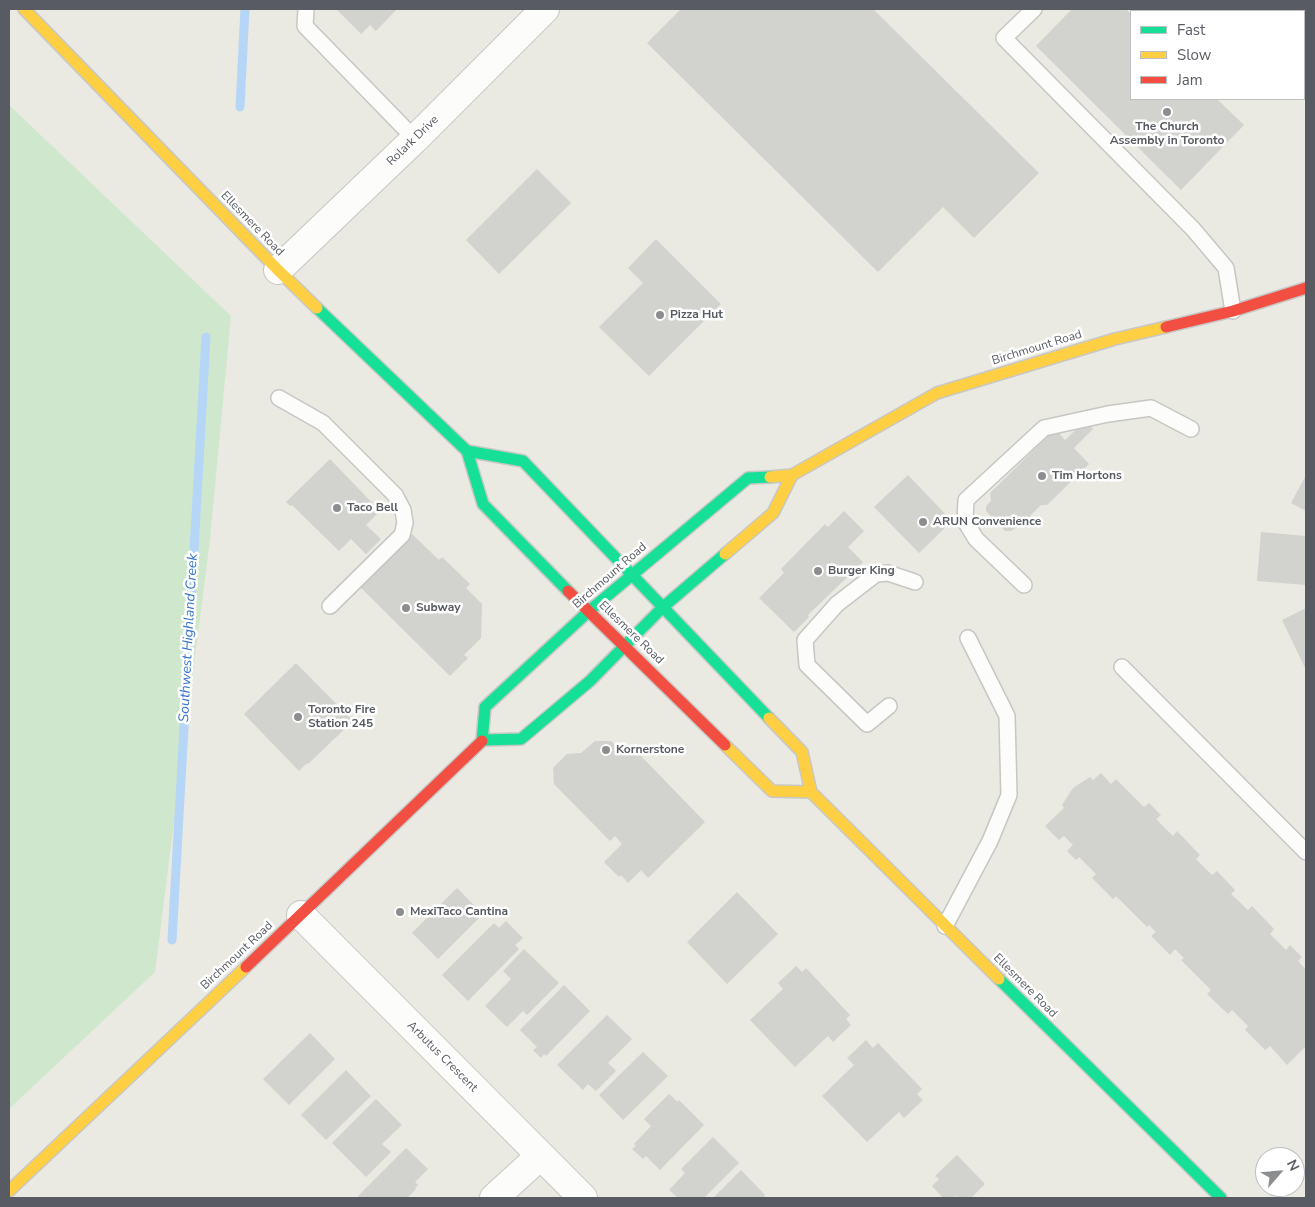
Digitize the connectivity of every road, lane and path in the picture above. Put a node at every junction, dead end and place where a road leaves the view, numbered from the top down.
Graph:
1 (24, 9) edge
2 (306, 9) edge
3 (545, 9) edge
4 (1034, 9) edge
5 (415, 139) junction
6 (278, 270) junction
7 (1306, 288) edge
8 (1233, 311) junction
9 (279, 398) dead end
10 (1191, 429) dead end
11 (467, 451) junction
12 (792, 475) junction
13 (632, 576) junction
14 (916, 582) dead end
15 (1024, 585) dead end
16 (330, 606) dead end
17 (662, 608) junction
18 (589, 611) junction
19 (968, 638) dead end
20 (624, 645) junction
21 (1122, 667) dead end
22 (889, 706) dead end
23 (483, 740) junction
24 (811, 792) junction
25 (1305, 848) edge
26 (301, 915) junction
27 (944, 926) junction
28 (540, 1156) junction
29 (9, 1191) edge
30 (494, 1198) edge
31 (583, 1198) edge
32 (1221, 1198) edge

1 - 6 main road, Ellesmere Road
2 - 5 lane
3 - 5 street, Rolark Drive
4 - 8 lane
5 - 6 street, Rolark Drive
6 - 11 main road, Ellesmere Road
7 - 8 main road, Birchmount Road
8 - 12 main road, Birchmount Road
9 - 16 lane
10 - 15 lane
11 - 13 main road
11 - 18 main road, Ellesmere Road
12 - 13 main road, Birchmount Road
12 - 17 main road
13 - 17 main road
13 - 18 main road, Birchmount Road
14 - 22 lane
17 - 20 main road
17 - 24 main road
18 - 20 main road, Ellesmere Road
18 - 23 main road, Birchmount Road
19 - 27 lane
20 - 23 main road
20 - 24 main road, Ellesmere Road
21 - 25 lane
23 - 26 main road, Birchmount Road
24 - 27 main road, Ellesmere Road
26 - 28 street, Arbutus Crescent
26 - 29 main road, Birchmount Road
27 - 32 main road, Ellesmere Road
28 - 30 street
28 - 31 street, Arbutus Crescent

